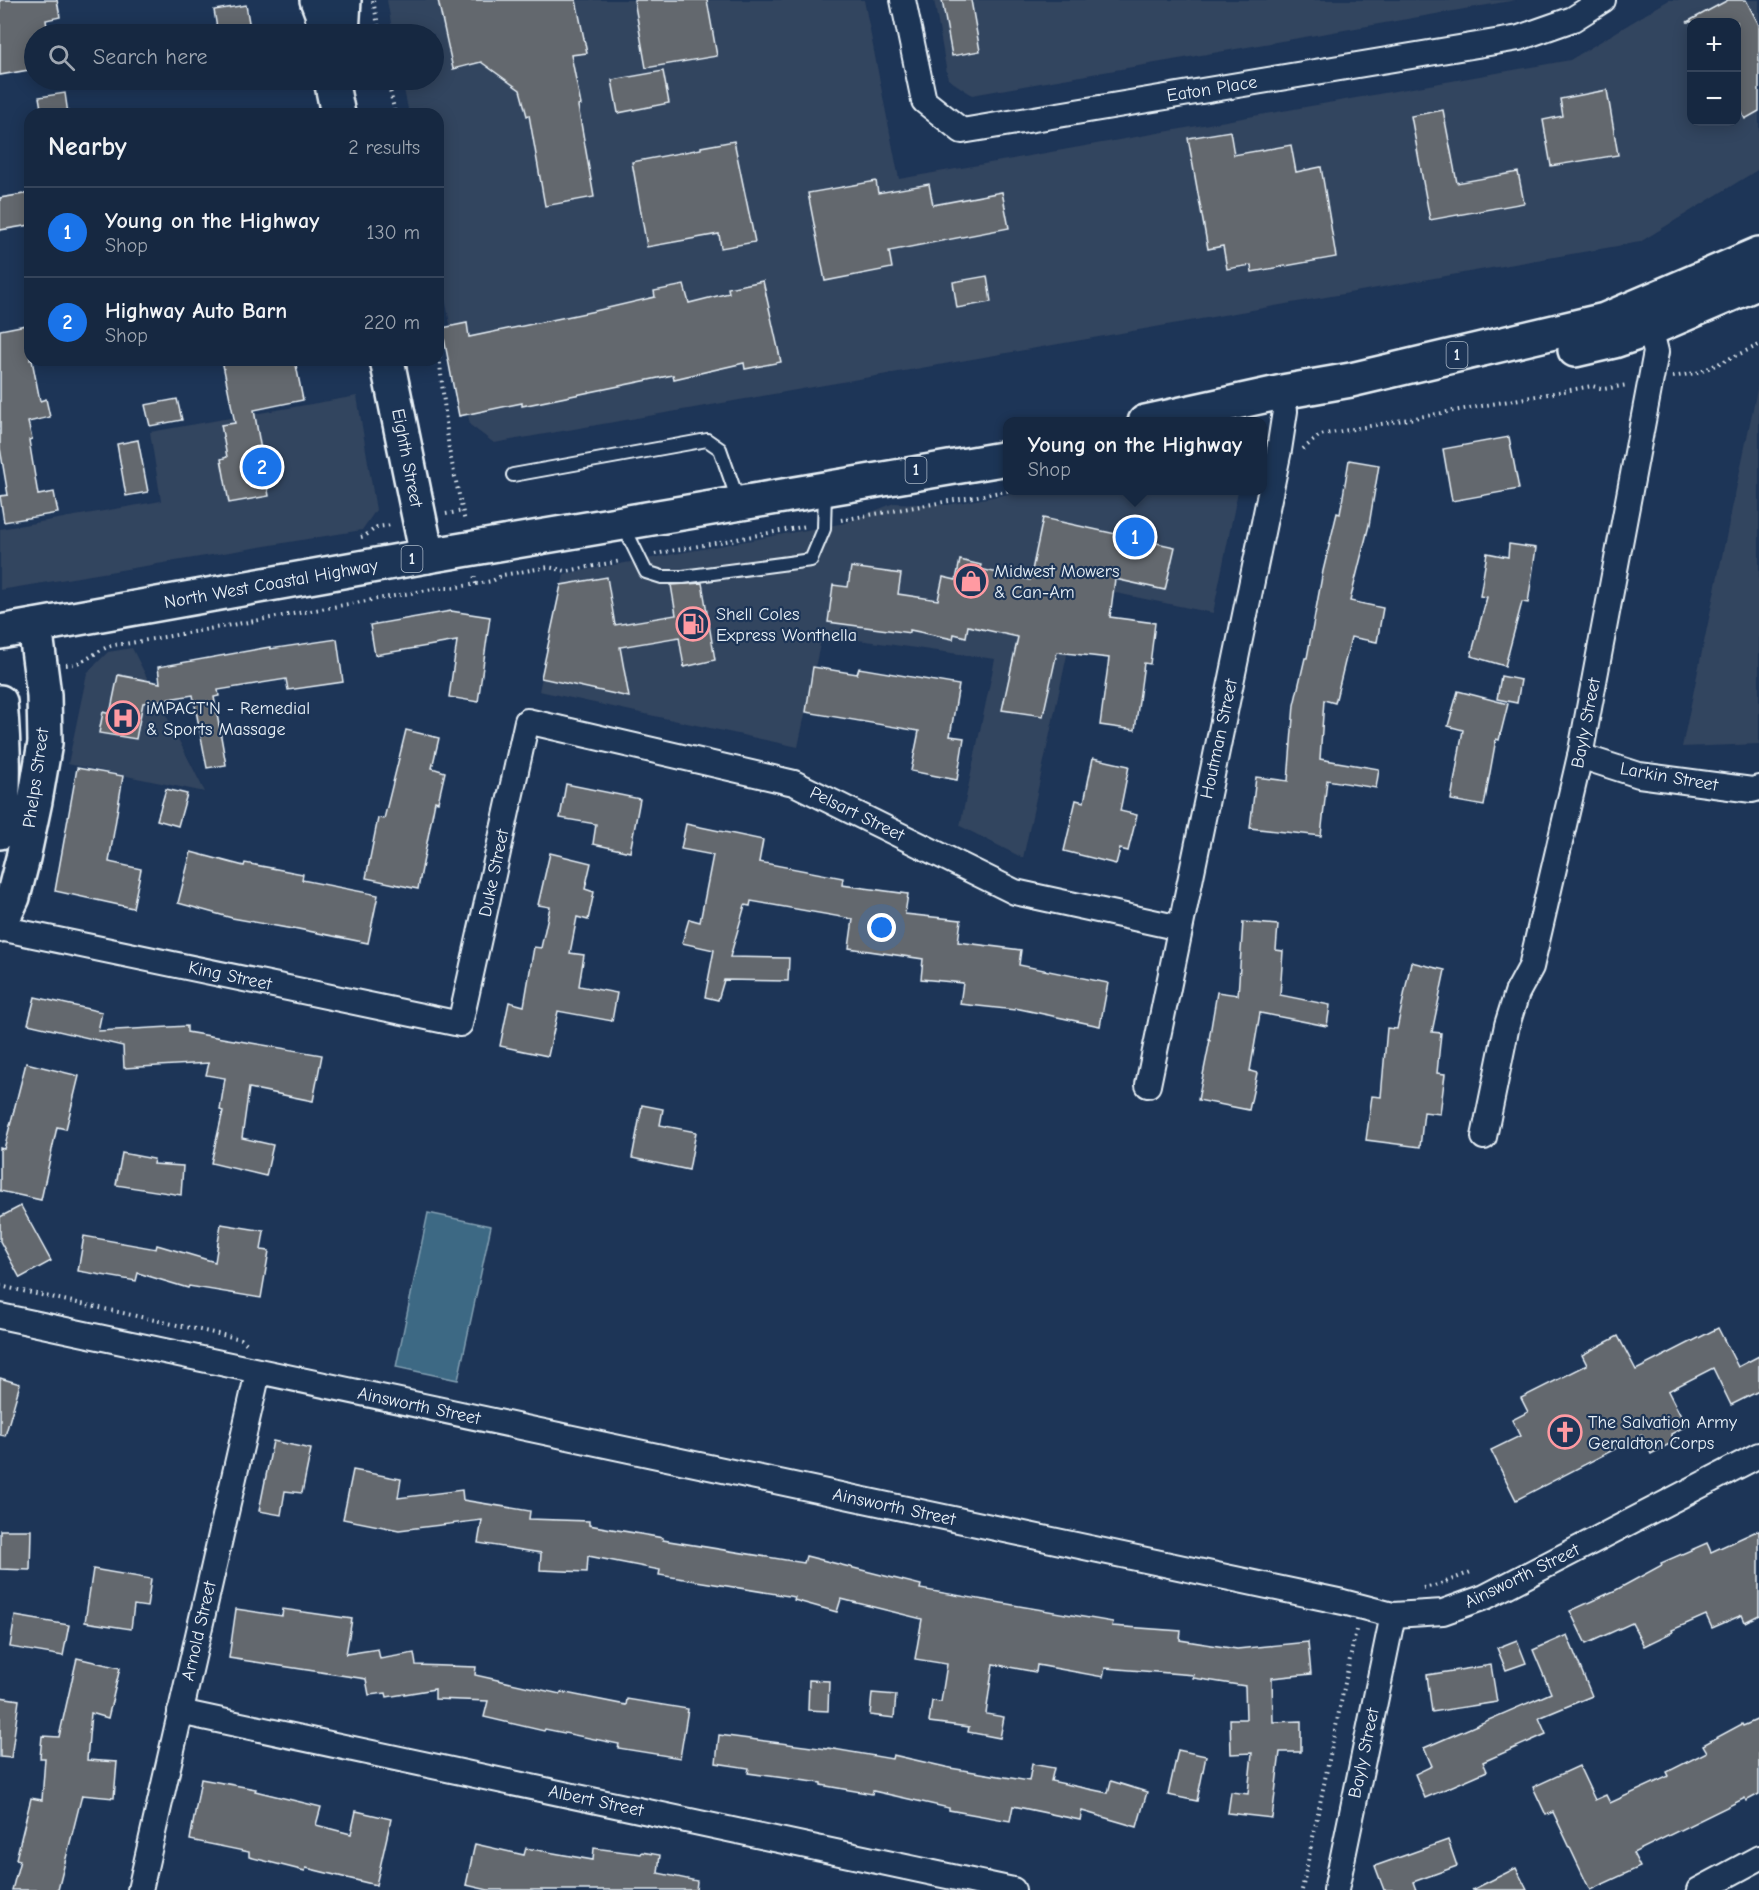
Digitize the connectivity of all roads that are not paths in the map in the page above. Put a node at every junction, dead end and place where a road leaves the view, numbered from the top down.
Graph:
1 (317, 0) edge
2 (344, 0) edge
3 (903, 0) edge
4 (1603, 0) edge
5 (323, 24) edge
6 (343, 24) edge
7 (1759, 254) edge
8 (1759, 282) edge
9 (1648, 316) junction
10 (388, 366) edge
11 (1283, 402) junction
12 (1180, 417) edge
13 (1239, 417) edge
14 (1003, 452) edge
15 (1003, 459) edge
16 (513, 475) dead end
17 (825, 489) junction
18 (740, 504) junction
19 (622, 524) junction
20 (427, 556) junction
21 (35, 626) junction
22 (0, 632) edge
23 (0, 702) edge
24 (527, 721) joint
25 (1580, 756) junction
26 (1759, 789) edge
27 (0, 832) edge
28 (0, 926) edge
29 (1180, 928) junction
30 (460, 1024) joint
31 (1148, 1085) dead end
32 (1484, 1137) dead end
33 (5, 1317) edge
34 (258, 1372) junction
35 (1759, 1455) edge
36 (1393, 1615) junction
37 (180, 1712) junction
38 (1759, 1858) edge
39 (140, 1890) edge
40 (1012, 1890) edge
41 (1336, 1890) edge
42 (1699, 1890) edge

1 - 5 main road
2 - 6 main road
3 - 4 street, Eaton Place
7 - 9 main road, 1
8 - 9 main road, 1
9 - 11 main road, 1
9 - 25 street, Bayly Street
10 - 20 main road, Eighth Street
11 - 12 main road, 1
11 - 13 main road, 1
11 - 29 street, Houtman Street
14 - 17 main road, North West Coastal Highway / 1
15 - 17 main road, North West Coastal Highway / 1
16 - 18 lane
17 - 18 main road, North West Coastal Highway / 1
17 - 19 lane
18 - 19 main road, North West Coastal Highway / 1
19 - 20 main road, North West Coastal Highway / 1
20 - 21 main road, North West Coastal Highway / 1
21 - 22 main road, North West Coastal Highway / 1
21 - 28 main road, Phelps Street
23 - 27 main road, Phelps Street
24 - 29 street, Pelsart Street
24 - 30 street, Duke Street
25 - 26 street, Larkin Street
25 - 32 street, Bayly Street
28 - 30 street, King Street
29 - 31 street, Houtman Street
33 - 34 street, Ainsworth Street
34 - 36 street, Ainsworth Street
34 - 37 street, Arnold Street
35 - 36 street, Ainsworth Street
36 - 41 street, Bayly Street
37 - 39 street, Arnold Street
37 - 40 street, Albert Street
38 - 42 street

